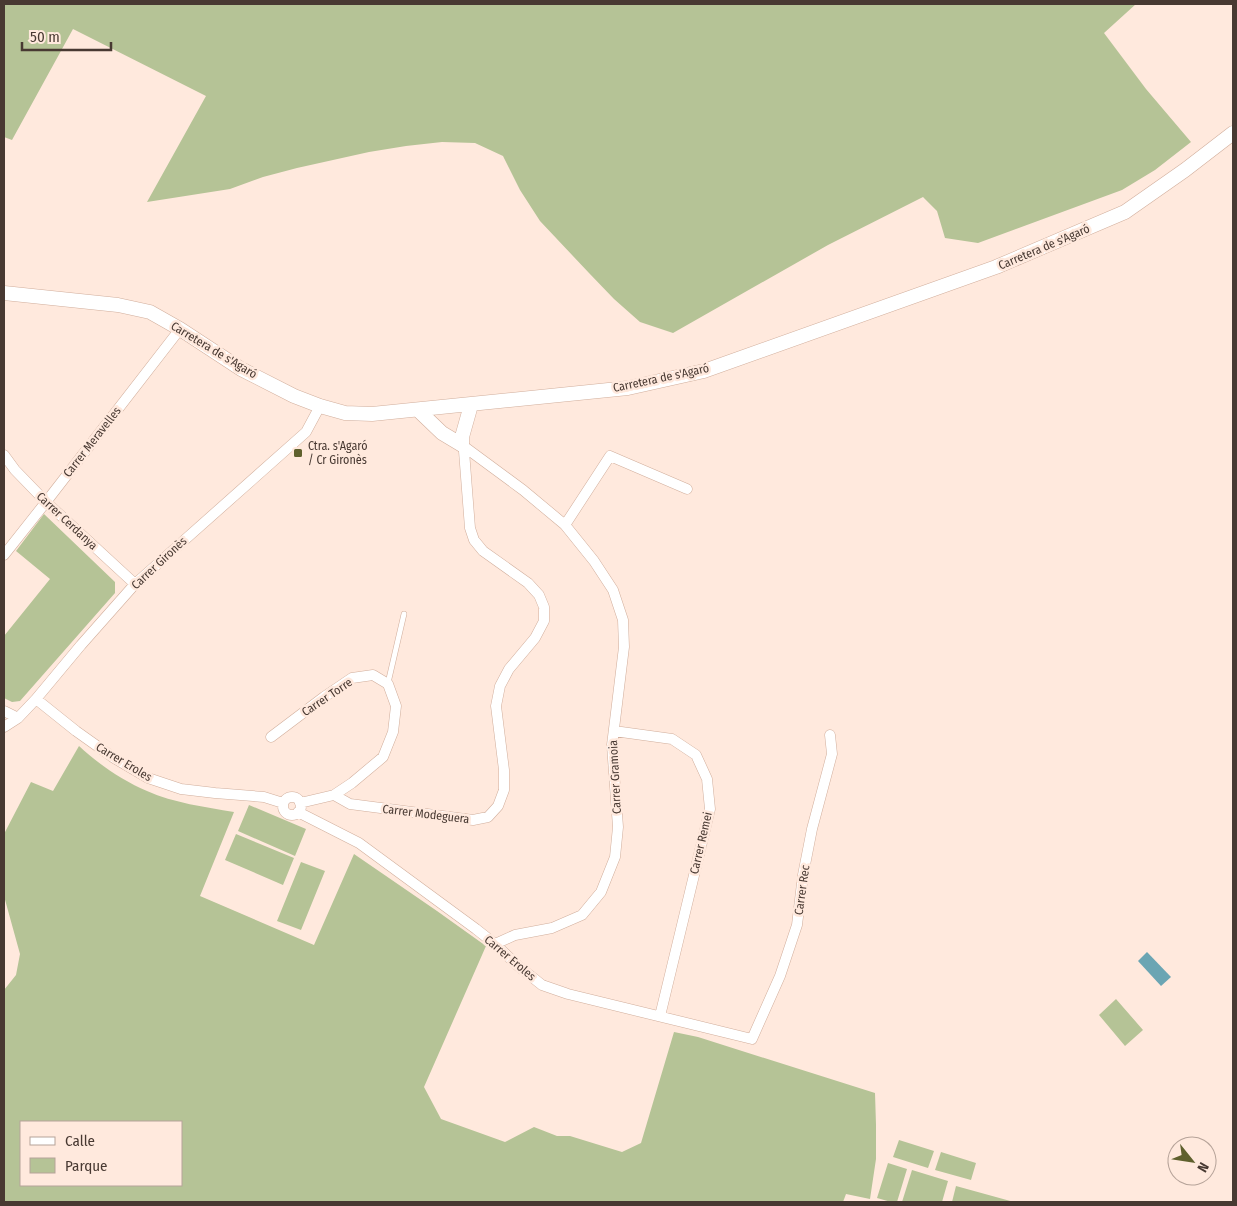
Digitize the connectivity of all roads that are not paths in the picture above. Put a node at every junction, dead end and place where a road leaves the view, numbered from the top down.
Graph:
1 (1233, 133) edge
2 (4, 293) edge
3 (180, 329) junction
4 (471, 405) junction
5 (320, 406) junction
6 (450, 407) junction
7 (418, 410) junction
8 (465, 424) junction
9 (442, 432) junction
10 (464, 446) junction
11 (4, 455) edge
12 (687, 489) dead end
13 (46, 502) junction
14 (565, 525) junction
15 (4, 554) edge
16 (135, 584) junction
17 (404, 614) dead end
18 (388, 684) junction
19 (36, 699) junction
20 (4, 711) edge
21 (18, 718) junction
22 (4, 727) edge
23 (614, 731) junction
24 (830, 736) dead end
25 (271, 737) dead end
26 (334, 795) junction
27 (299, 808) junction
28 (495, 944) junction
29 (660, 1016) junction
30 (752, 1039) joint

1 - 4 street, Carretera de s'Agaró
2 - 3 street, Carretera de s'Agaró
3 - 5 street, Carretera de s'Agaró
3 - 13 street, Carrer Meravelles
4 - 6 street, Carretera de s'Agaró
4 - 8 street
5 - 7 street, Carretera de s'Agaró
5 - 16 street, Carrer Gironès
6 - 7 street, Carretera de s'Agaró
6 - 8 street
6 - 9 street
7 - 9 street
8 - 10 street
9 - 10 street
10 - 14 street, Carrer Gramoia
10 - 26 street, Carrer Modeguera
11 - 13 street, Carrer Cerdanya
12 - 14 street
13 - 15 street, Carrer Meravelles
13 - 16 street, Carrer Cerdanya
14 - 23 street, Carrer Gramoia
16 - 19 street, Carrer Gironès
17 - 18 lane
18 - 25 street, Carrer Torre
18 - 26 street
19 - 21 street, Carrer Gironès
19 - 27 street, Carrer Eroles
20 - 21 street
21 - 22 street, Carrer Gironès
23 - 28 street, Carrer Gramoia
23 - 29 street, Carrer Remei
24 - 30 street, Carrer Rec
26 - 27 street
27 - 28 street, Carrer Eroles
28 - 29 street, Carrer Eroles
29 - 30 street, Carrer Eroles

